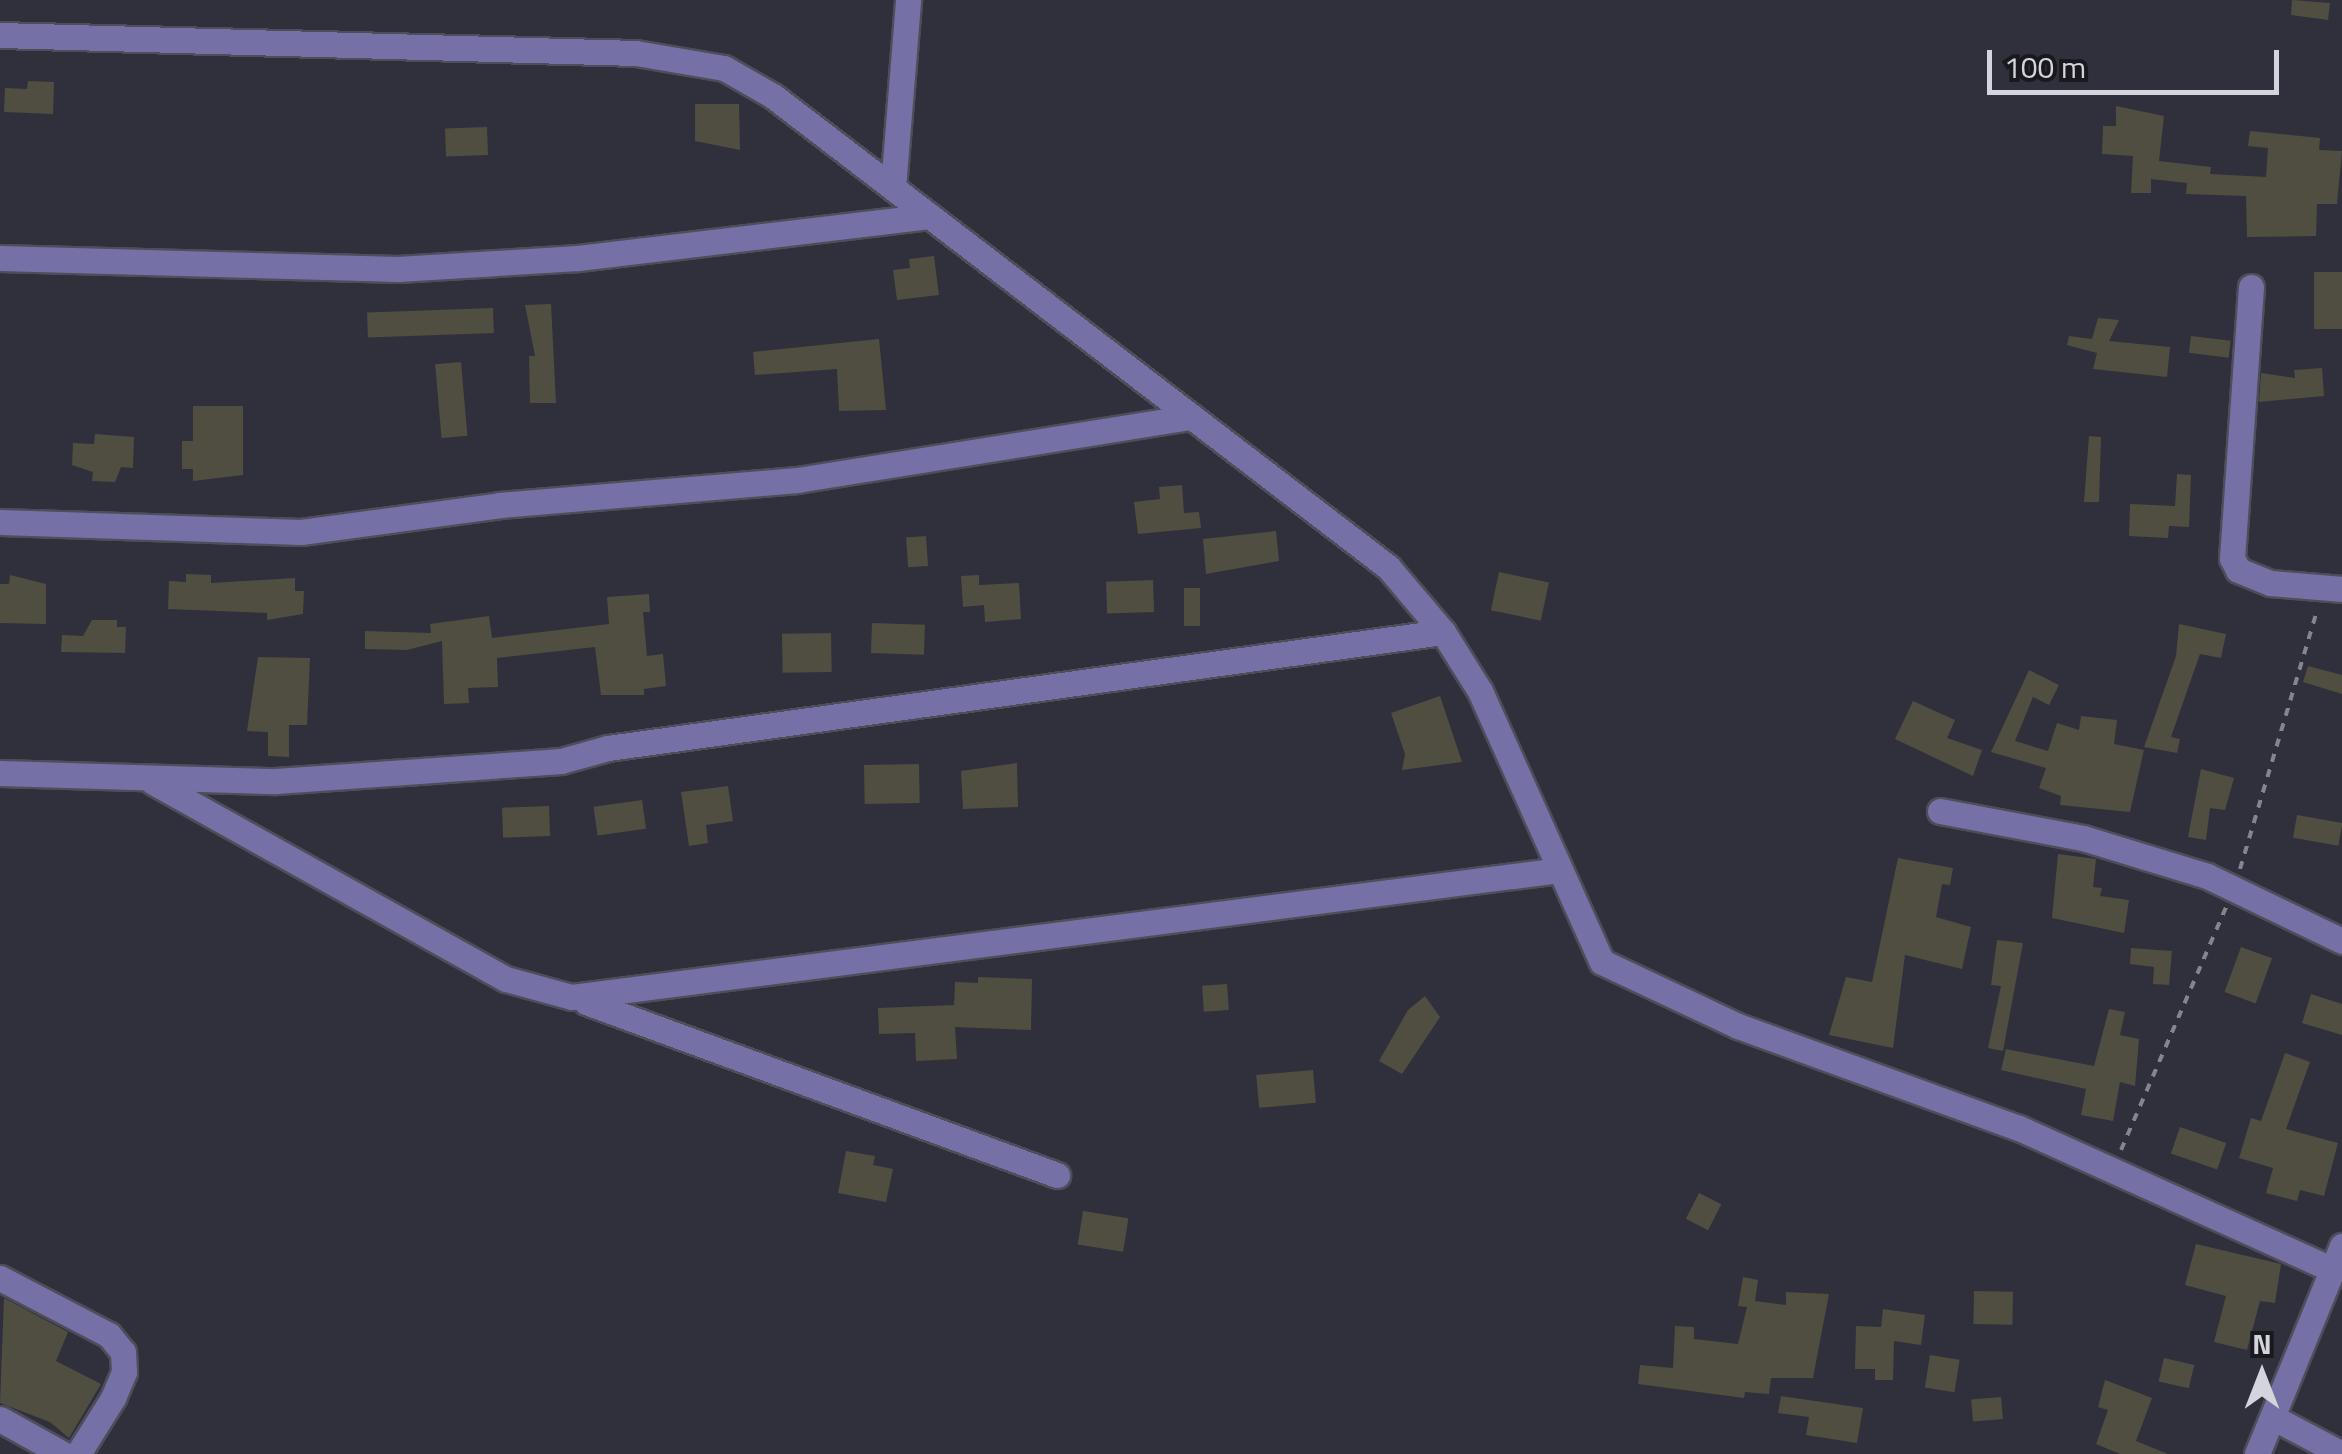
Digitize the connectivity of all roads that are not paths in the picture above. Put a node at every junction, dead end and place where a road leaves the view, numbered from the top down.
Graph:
1 (908, 0) edge
2 (0, 35) edge
3 (893, 188) junction
4 (929, 216) junction
5 (0, 258) edge
6 (2251, 286) dead end
7 (1192, 416) junction
8 (0, 522) edge
9 (2342, 590) edge
10 (1443, 632) junction
11 (0, 774) edge
12 (152, 782) junction
13 (1940, 811) dead end
14 (1559, 870) junction
15 (2342, 941) edge
16 (572, 997) junction
17 (1057, 1175) dead end
18 (2337, 1257) edge
19 (0, 1278) edge
20 (2274, 1418) junction
21 (0, 1419) edge
22 (63, 1454) edge
23 (78, 1454) edge
24 (2257, 1454) edge
25 (2342, 1454) edge

1 - 3 street
2 - 3 street
3 - 4 street
4 - 5 street
4 - 7 street
6 - 9 street
7 - 8 street
7 - 10 street
10 - 12 street
10 - 14 street
11 - 12 street
12 - 16 street
13 - 15 street
14 - 16 street
14 - 18 street
16 - 17 street
18 - 20 street
19 - 23 street
20 - 24 street
20 - 25 street
21 - 22 street

